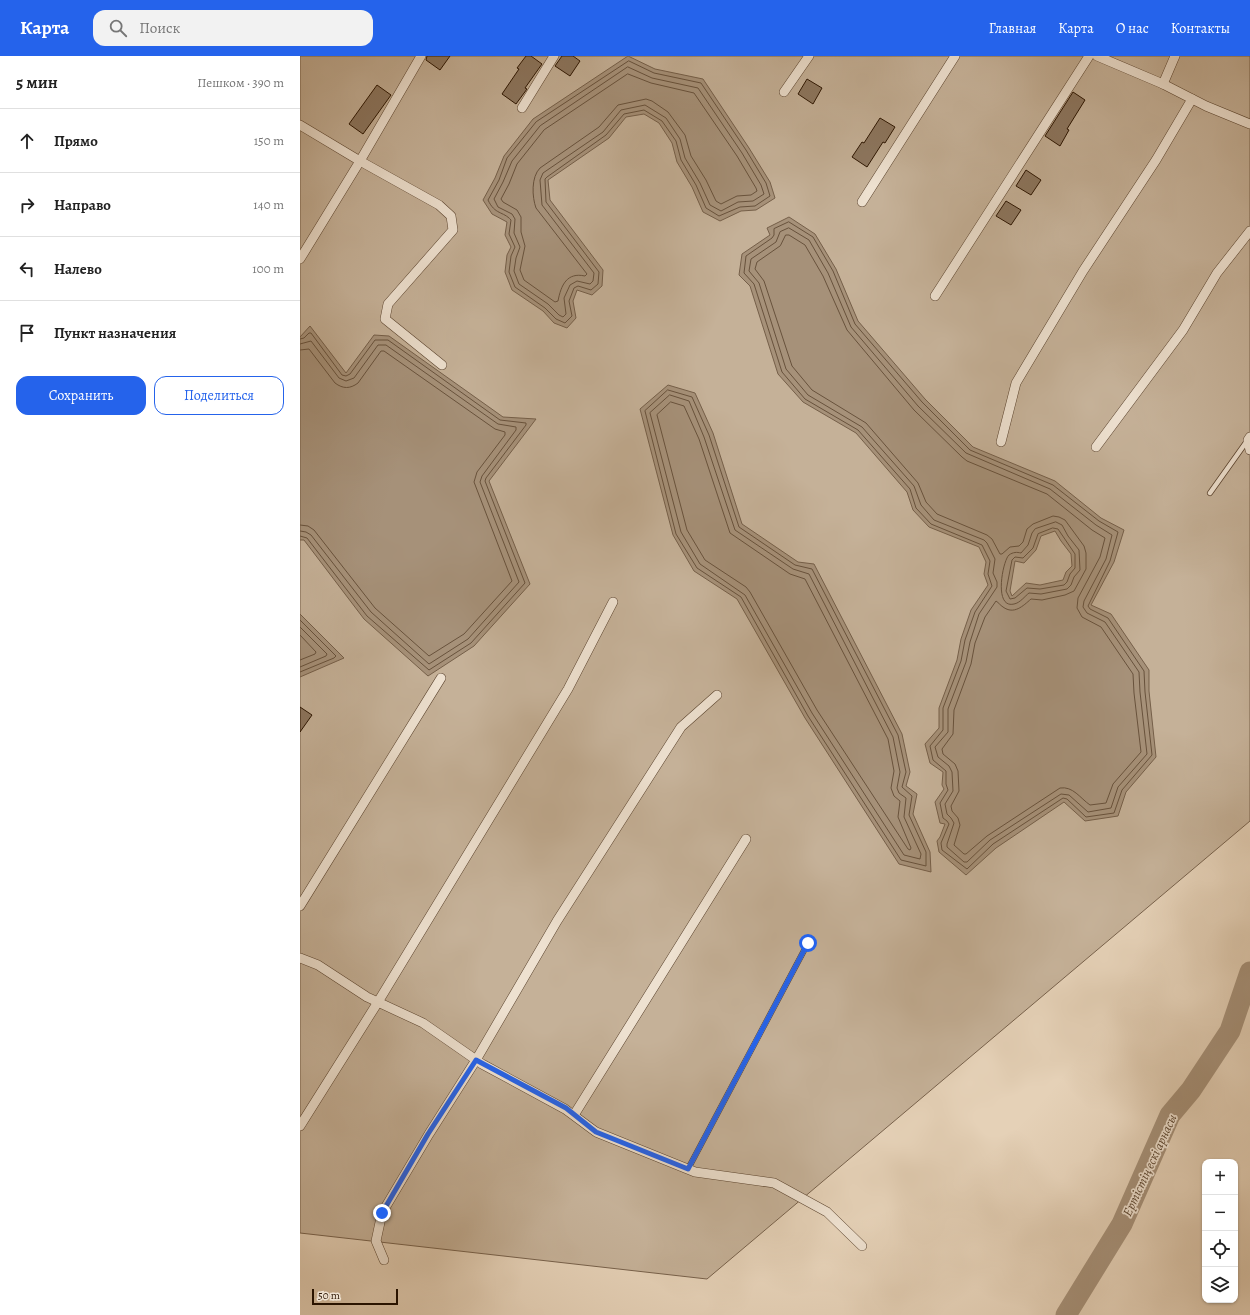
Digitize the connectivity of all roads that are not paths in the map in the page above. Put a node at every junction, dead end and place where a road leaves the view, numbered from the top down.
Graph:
1 (421, 56) edge
2 (554, 56) edge
3 (809, 56) edge
4 (955, 56) edge
5 (1089, 56) edge
6 (1097, 56) edge
7 (1175, 56) edge
8 (1163, 84) junction
9 (784, 92) dead end
10 (1192, 99) junction
11 (522, 108) dead end
12 (1250, 124) edge
13 (300, 125) edge
14 (360, 161) junction
15 (862, 202) dead end
16 (1250, 231) edge
17 (300, 259) edge
18 (935, 296) dead end
19 (442, 365) dead end
20 (1249, 438) edge
21 (1001, 442) dead end
22 (1096, 447) dead end
23 (1250, 450) edge
24 (1210, 493) dead end
25 (613, 602) dead end
26 (441, 678) dead end
27 (717, 695) dead end
28 (746, 839) dead end
29 (300, 906) edge
30 (808, 943) dead end
31 (300, 958) edge
32 (378, 1002) junction
33 (476, 1060) junction
34 (574, 1115) junction
35 (300, 1126) edge
36 (688, 1169) junction
37 (862, 1246) dead end
38 (384, 1260) dead end

1 - 14 street
2 - 11 street
3 - 9 street
4 - 15 street
5 - 18 street
6 - 8 street
7 - 8 street
8 - 10 street
10 - 12 street
10 - 21 street
13 - 14 street
14 - 17 street
14 - 19 street
16 - 22 street
20 - 23 street
20 - 24 lane
25 - 32 street
26 - 29 street
27 - 33 street
28 - 34 street
30 - 36 lane
31 - 32 street
32 - 33 street
32 - 35 street
33 - 34 street
33 - 38 street
34 - 36 street
36 - 37 street

